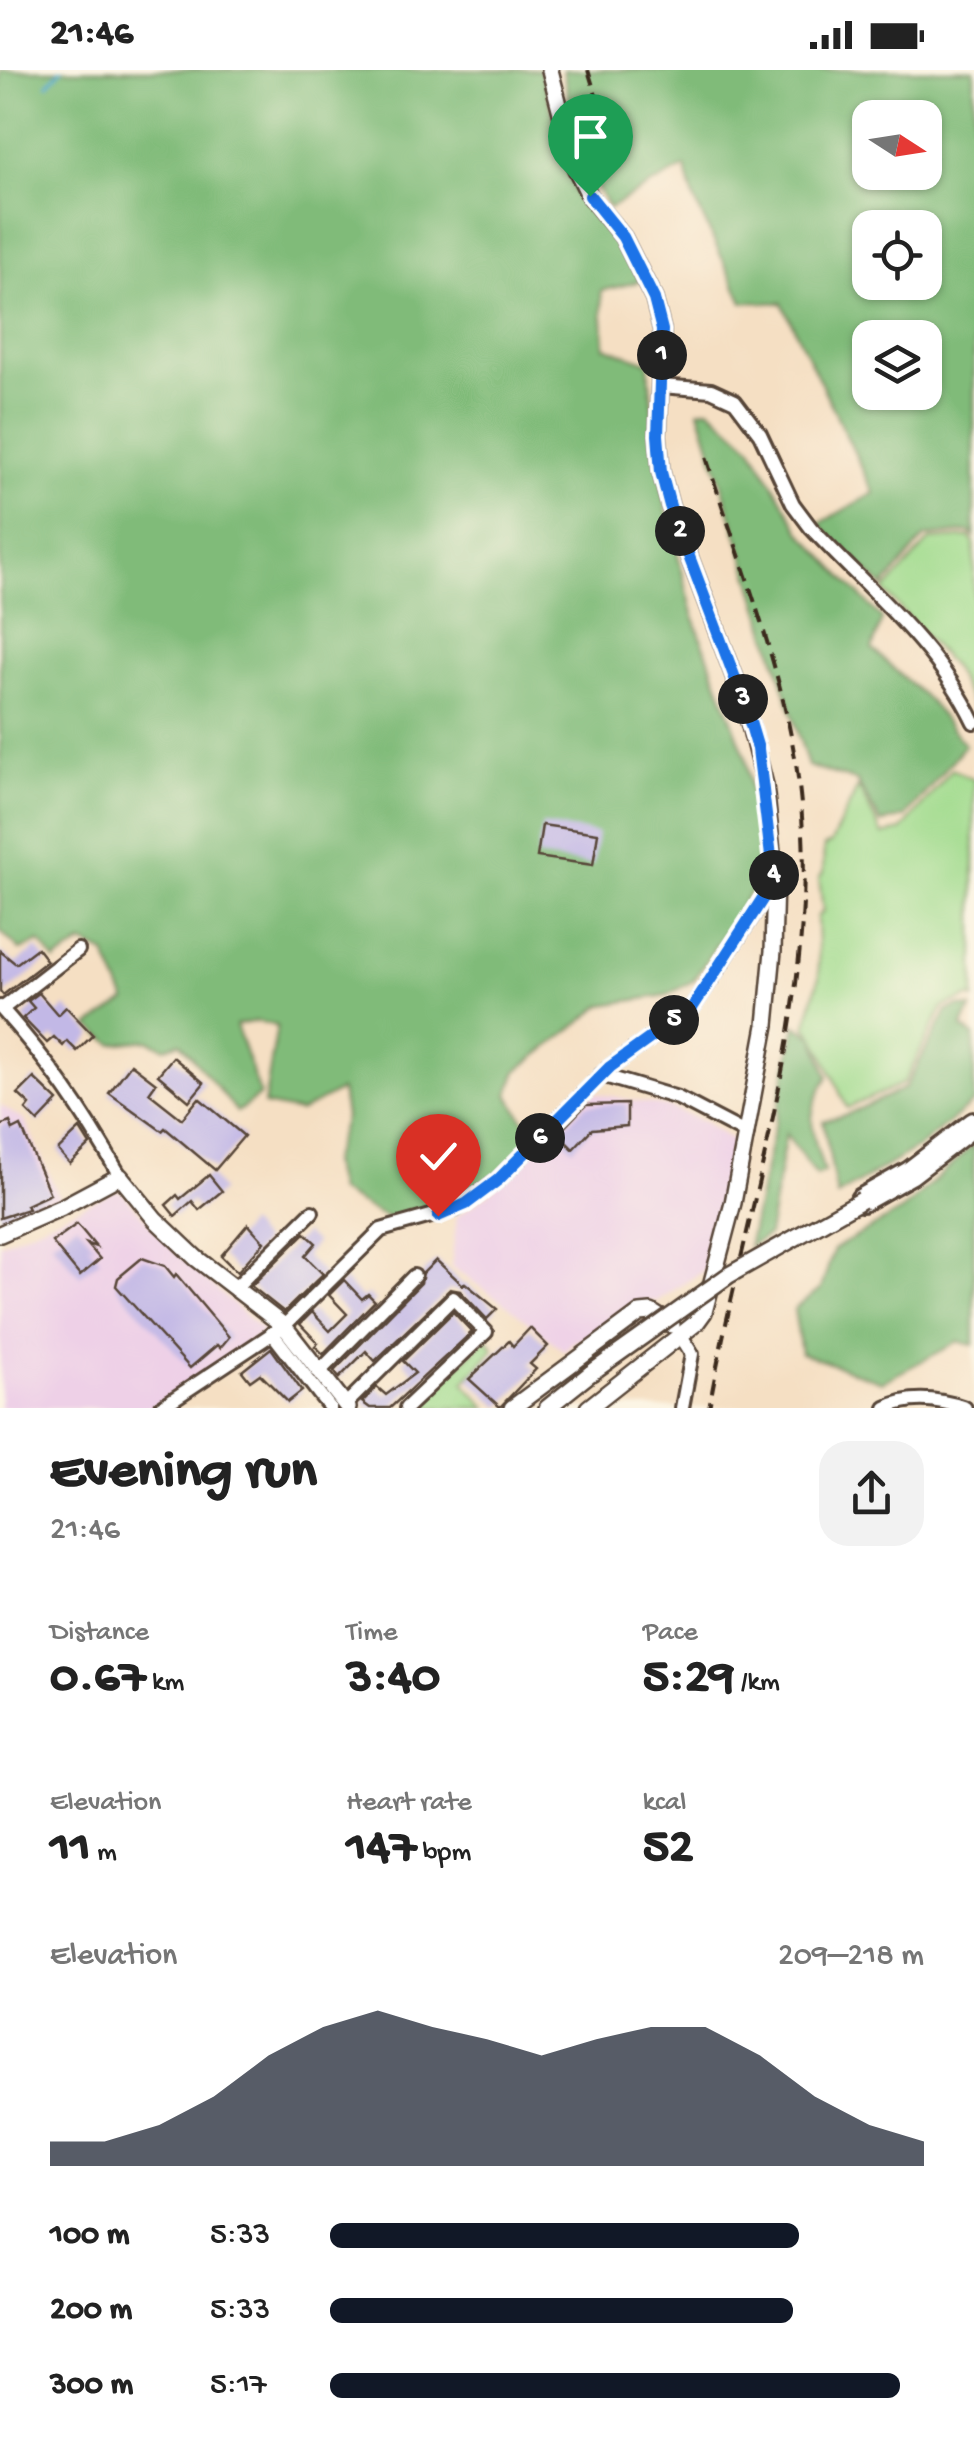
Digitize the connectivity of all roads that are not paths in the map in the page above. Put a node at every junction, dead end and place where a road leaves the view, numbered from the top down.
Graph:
1 (550, 70) edge
2 (660, 386) junction
3 (974, 722) edge
4 (774, 881) junction
5 (78, 950) dead end
6 (2, 1011) edge
7 (602, 1075) junction
8 (974, 1124) edge
9 (747, 1134) junction
10 (120, 1176) junction
11 (862, 1200) joint
12 (312, 1212) dead end
13 (0, 1234) edge
14 (414, 1276) dead end
15 (234, 1288) junction
16 (278, 1329) junction
17 (680, 1336) junction
18 (320, 1370) junction
19 (341, 1407) edge
20 (160, 1408) edge
21 (406, 1408) edge
22 (512, 1408) edge
23 (547, 1408) edge
24 (588, 1408) edge
25 (682, 1408) edge
26 (886, 1408) edge
27 (965, 1408) edge

1 - 2 street
2 - 3 street
2 - 4 street
4 - 7 street
4 - 9 street
5 - 6 street
6 - 10 street
7 - 9 street
7 - 16 street
8 - 11 highway
9 - 17 street
10 - 13 street
10 - 15 street
11 - 23 street, bridge
12 - 15 street
14 - 18 street
15 - 16 street
16 - 18 street
16 - 19 street
16 - 20 street
17 - 22 street
17 - 24 street
17 - 25 street
18 - 19 street
19 - 21 street
26 - 27 street

